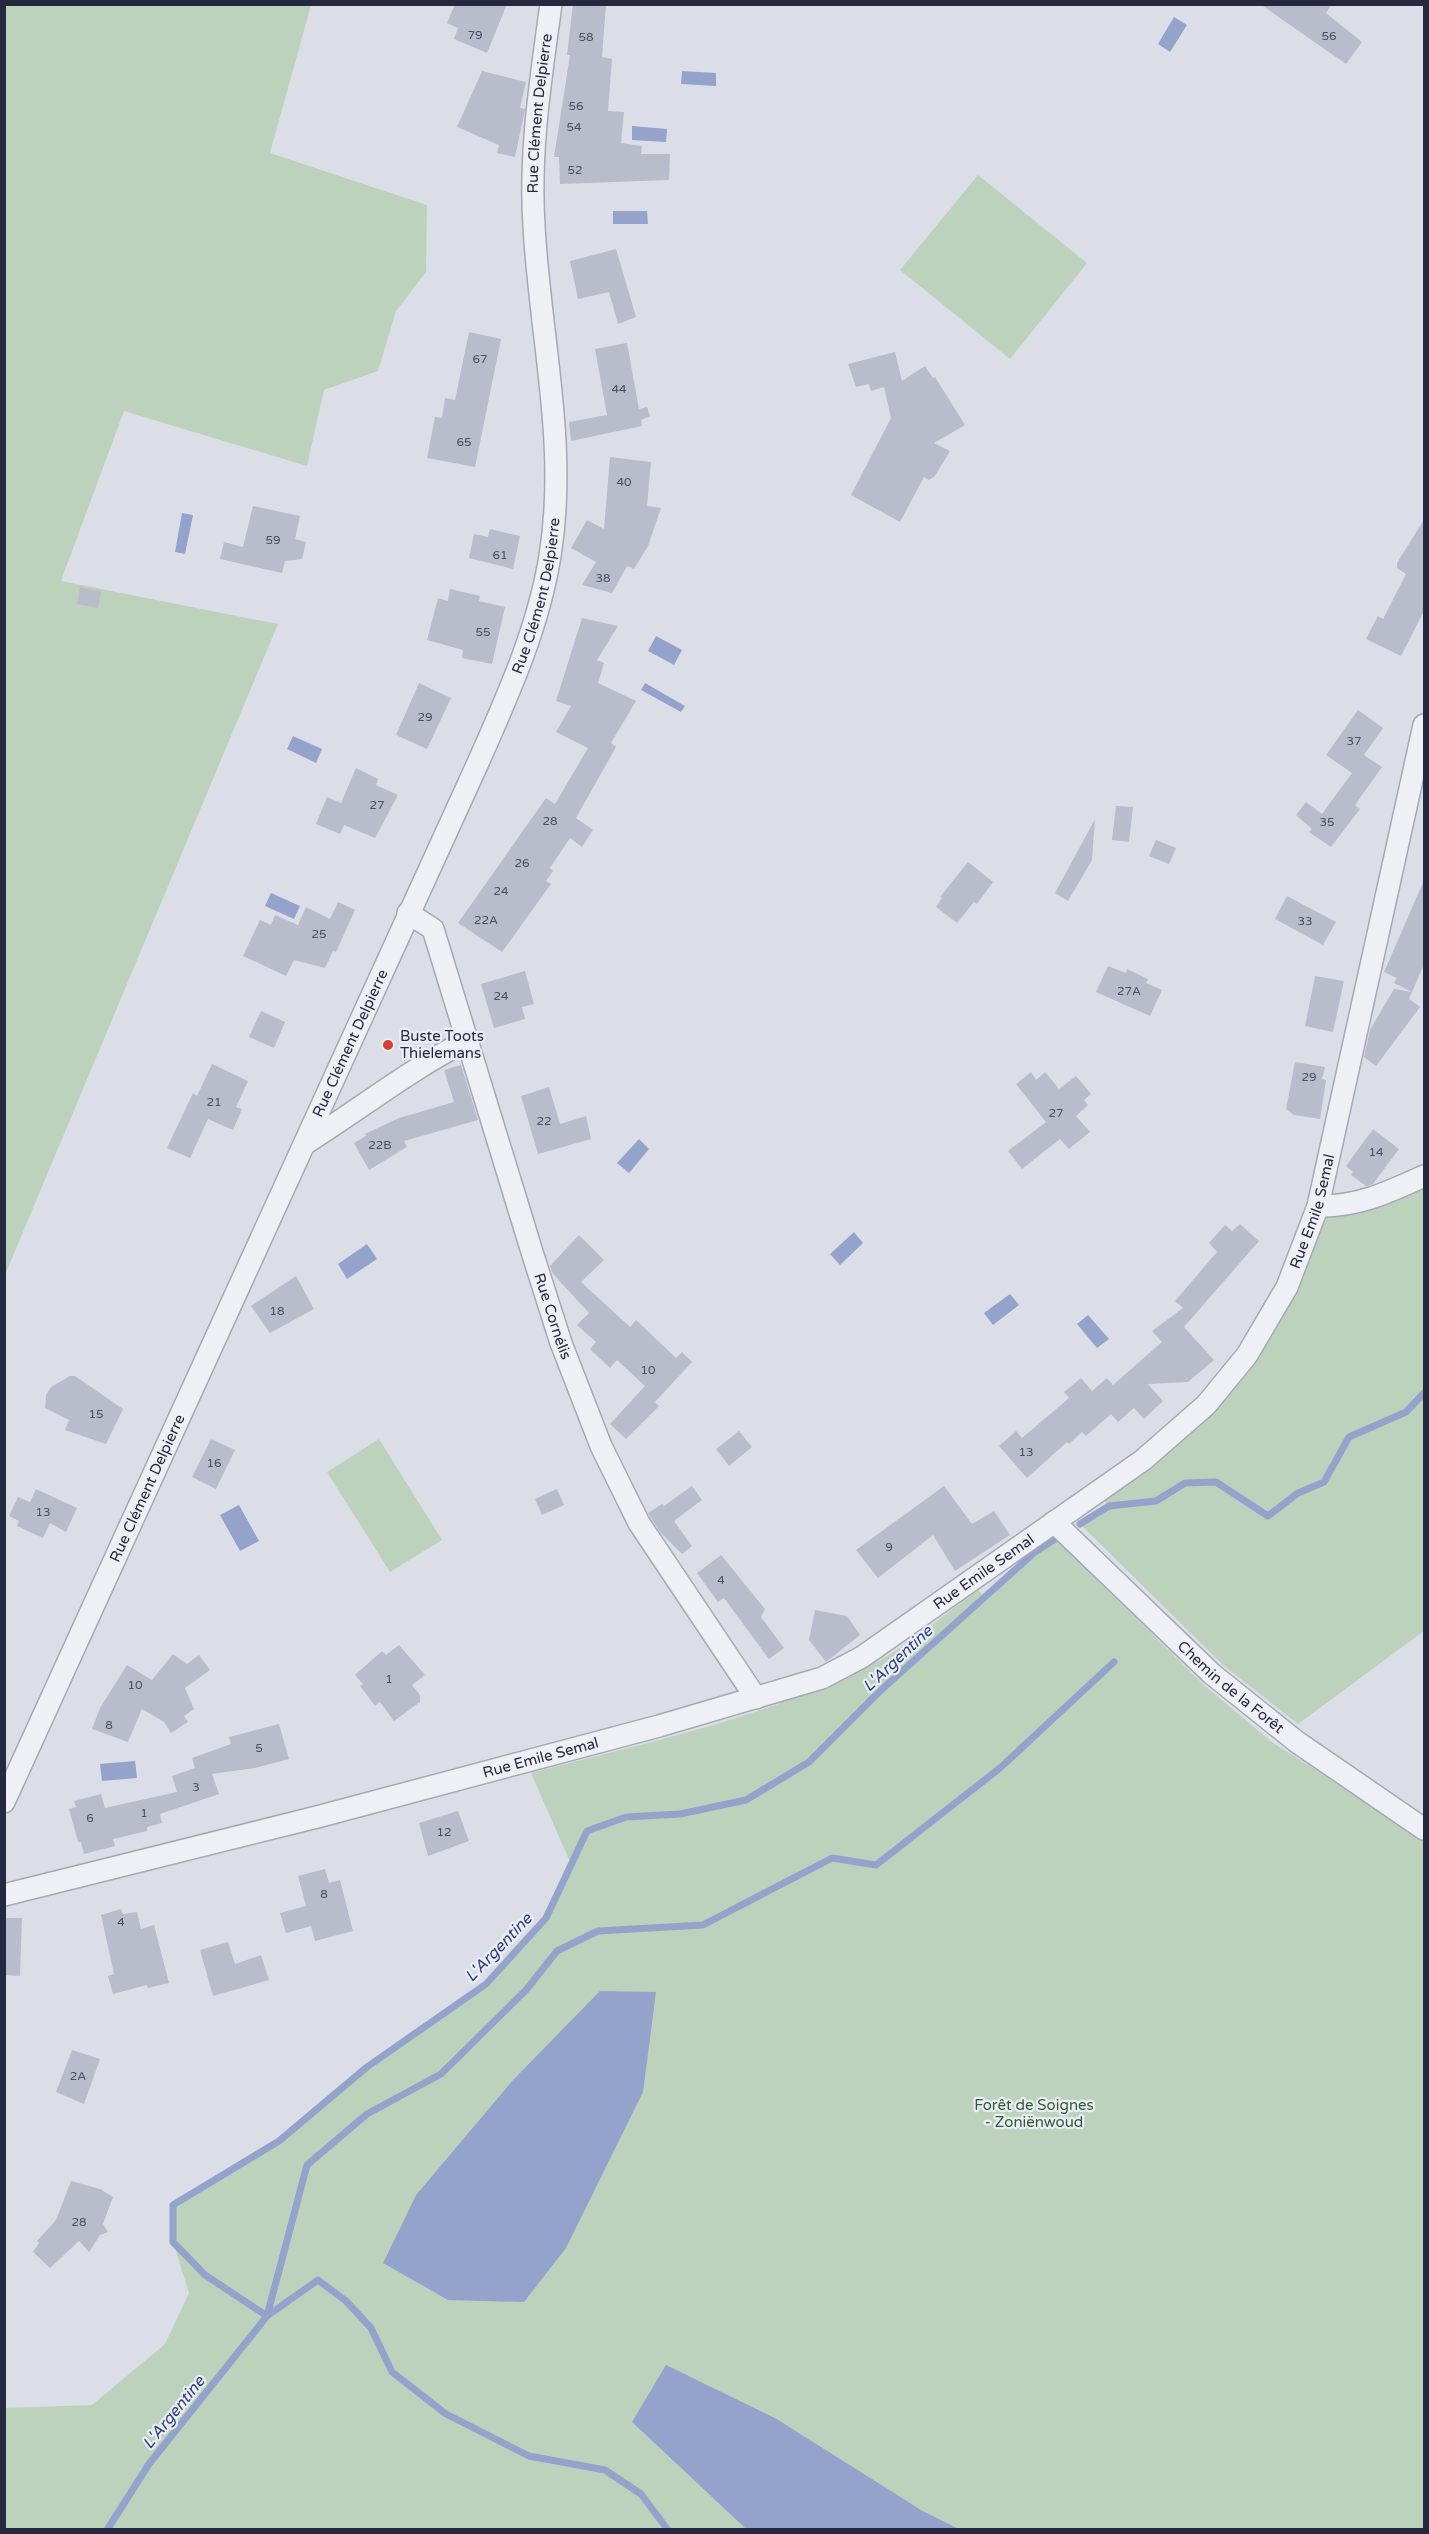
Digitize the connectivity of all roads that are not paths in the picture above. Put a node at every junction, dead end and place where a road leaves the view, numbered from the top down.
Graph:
1 (551, 4) edge
2 (1425, 725) edge
3 (408, 913) junction
4 (466, 1041) junction
5 (306, 1143) junction
6 (1425, 1176) edge
7 (1318, 1206) junction
8 (1054, 1522) junction
9 (756, 1698) junction
10 (4, 1802) edge
11 (1425, 1829) edge
12 (4, 1895) edge

1 - 3 street, Rue Clément Delpierre
2 - 7 street, Rue Emile Semal
3 - 4 street, Rue Cornélis
3 - 5 street, Rue Clément Delpierre
4 - 5 street, Rue Clément Delpierre
4 - 9 street, Rue Cornélis
5 - 10 street, Rue Clément Delpierre
6 - 7 street
7 - 8 street, Rue Emile Semal
8 - 9 street, Rue Emile Semal
8 - 11 street, Chemin de la Forêt
9 - 12 street, Rue Emile Semal

